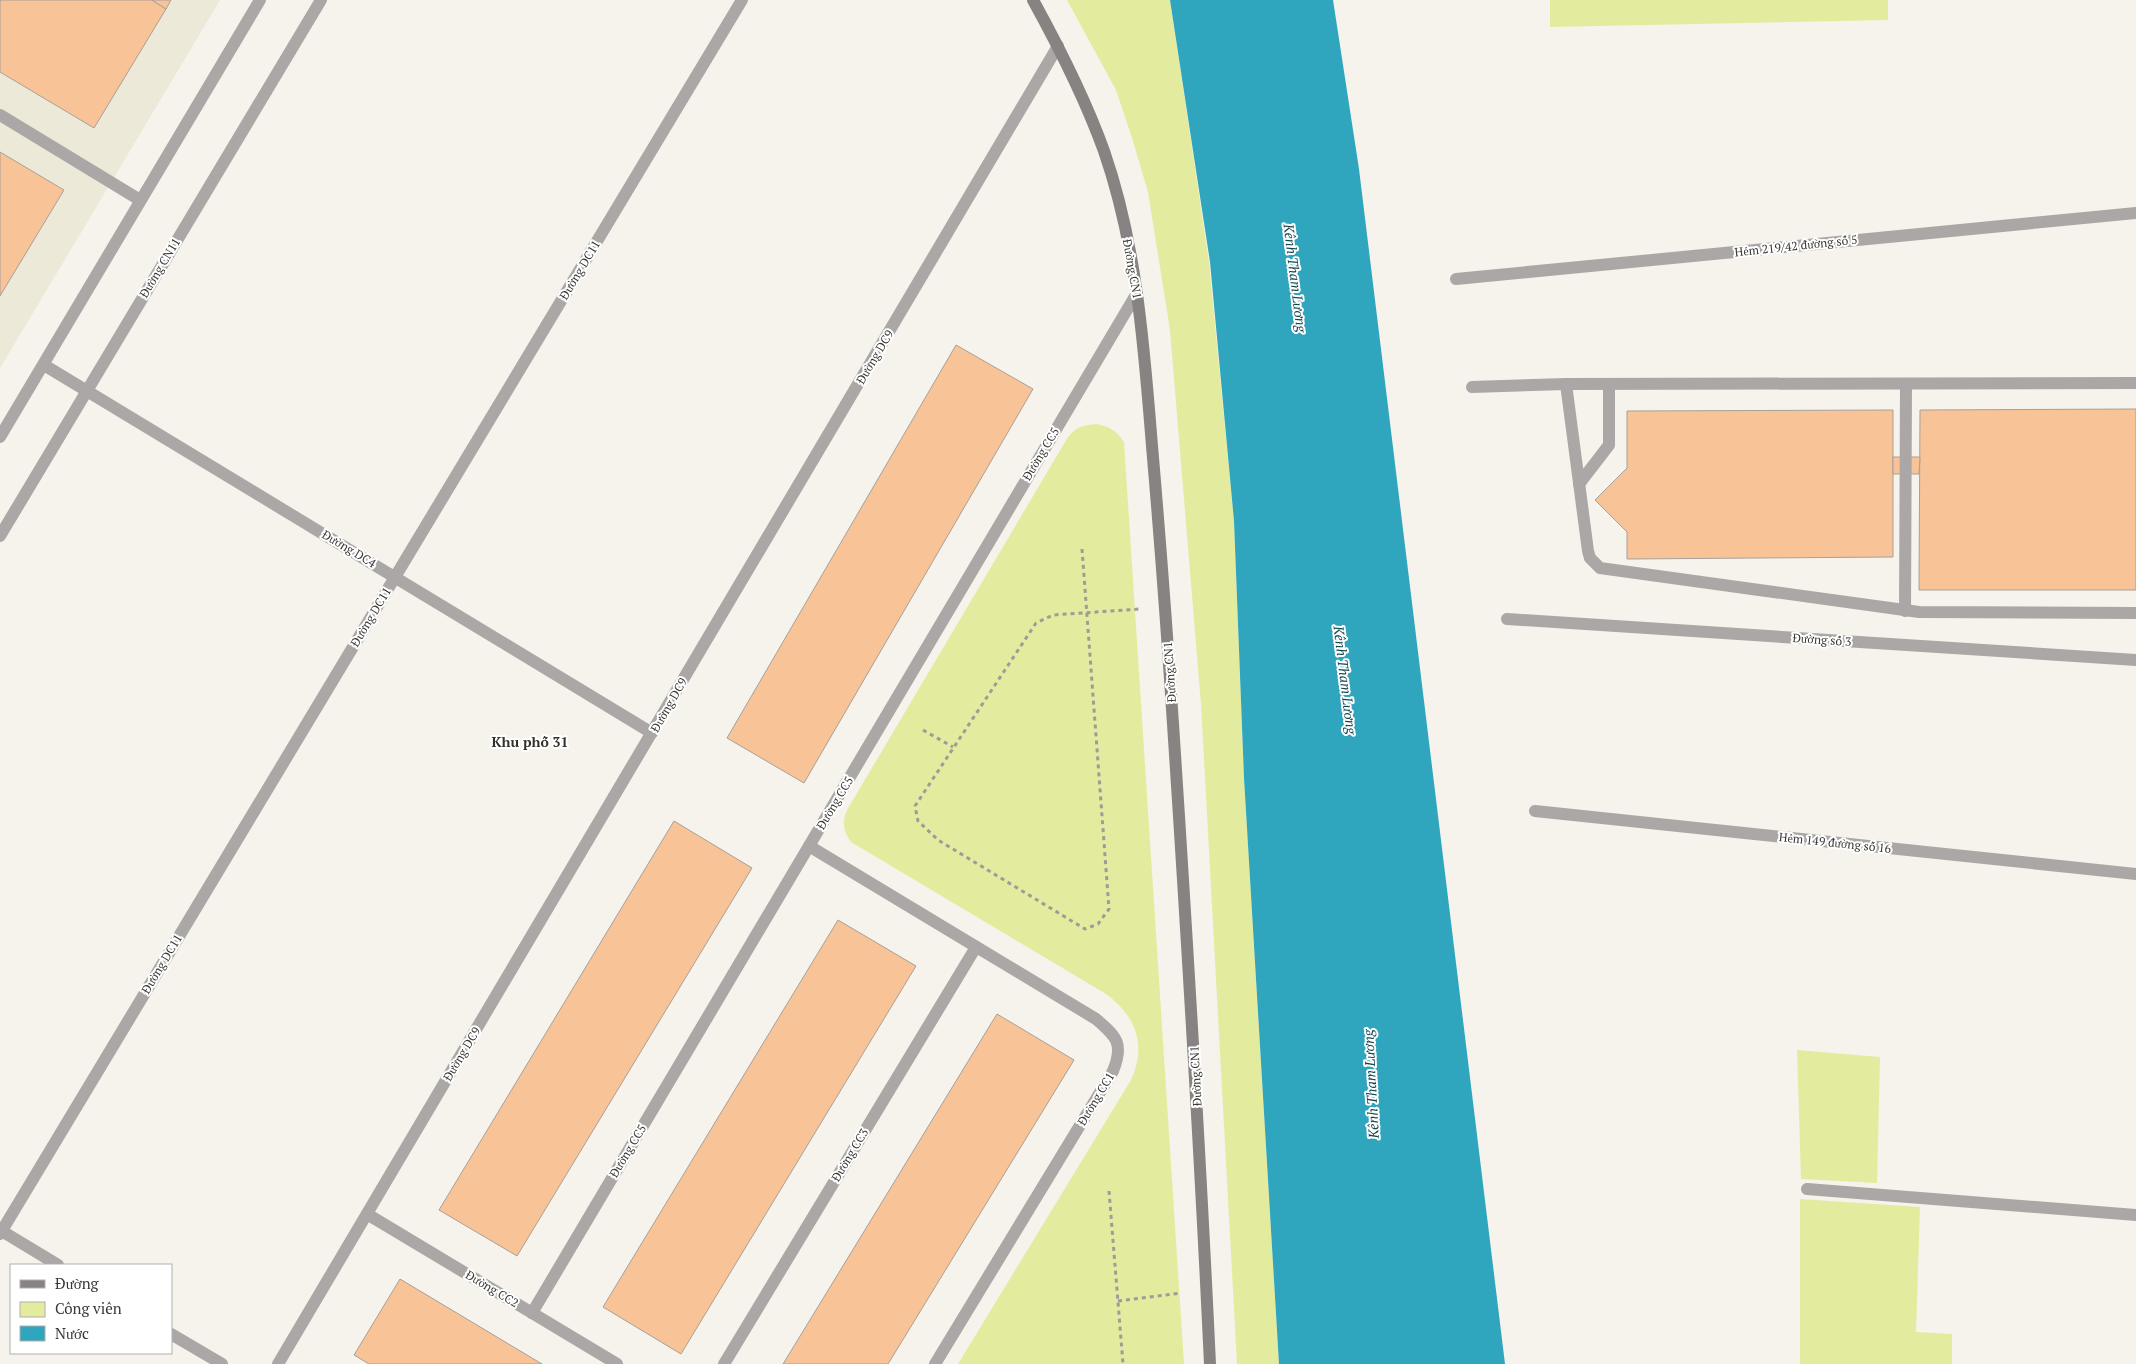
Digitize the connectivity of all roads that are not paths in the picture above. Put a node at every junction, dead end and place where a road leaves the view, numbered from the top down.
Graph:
1 (260, 0) edge
2 (321, 0) edge
3 (742, 0) edge
4 (1033, 0) edge
5 (1058, 46) junction
6 (0, 115) edge
7 (140, 200) junction
8 (2136, 213) edge
9 (1456, 279) dead end
10 (1137, 293) junction
11 (44, 365) junction
12 (2136, 383) edge
13 (1566, 384) junction
14 (1609, 384) junction
15 (1906, 384) junction
16 (1472, 387) dead end
17 (87, 390) junction
18 (0, 437) edge
19 (1579, 484) junction
20 (0, 536) edge
21 (395, 577) junction
22 (1905, 610) junction
23 (2136, 613) edge
24 (1507, 619) dead end
25 (2136, 660) edge
26 (652, 733) junction
27 (1535, 811) dead end
28 (809, 846) junction
29 (2136, 874) edge
30 (976, 947) junction
31 (1807, 1189) dead end
32 (367, 1214) junction
33 (2136, 1215) edge
34 (0, 1232) edge
35 (56, 1264) edge
36 (532, 1313) junction
37 (172, 1335) edge
38 (222, 1364) edge
39 (278, 1364) edge
40 (617, 1364) edge
41 (724, 1364) edge
42 (935, 1364) edge
43 (1210, 1364) edge

1 - 7 street
2 - 17 street, Đường CN11
3 - 21 street, Đường DC11
4 - 5 street, Đường CN1
5 - 10 street, Đường CN1
5 - 26 street, Đường DC9
6 - 7 street
7 - 11 street
8 - 9 street, Hẻm 219/42 đường số 5
10 - 28 street, Đường CC5
10 - 43 street, Đường CN1
11 - 17 street, Đường DC4
11 - 18 street
12 - 15 street
13 - 14 street
13 - 16 street
13 - 19 street
14 - 15 street
14 - 19 street
15 - 22 street
17 - 20 street, Đường CN11
17 - 21 street, Đường DC4
19 - 22 street
21 - 26 street, Đường DC4
21 - 34 street, Đường DC11
22 - 23 street
24 - 25 street, Đường số 3
26 - 32 street, Đường DC9
27 - 29 street, Hẻm 149 đường số 16
28 - 30 street, Đường CC1
28 - 36 street, Đường CC5
30 - 41 street, Đường CC3
30 - 42 street, Đường CC1
31 - 33 street
32 - 36 street, Đường CC2
32 - 39 street, Đường DC9
34 - 35 street
36 - 40 street, Đường CC2
37 - 38 street

